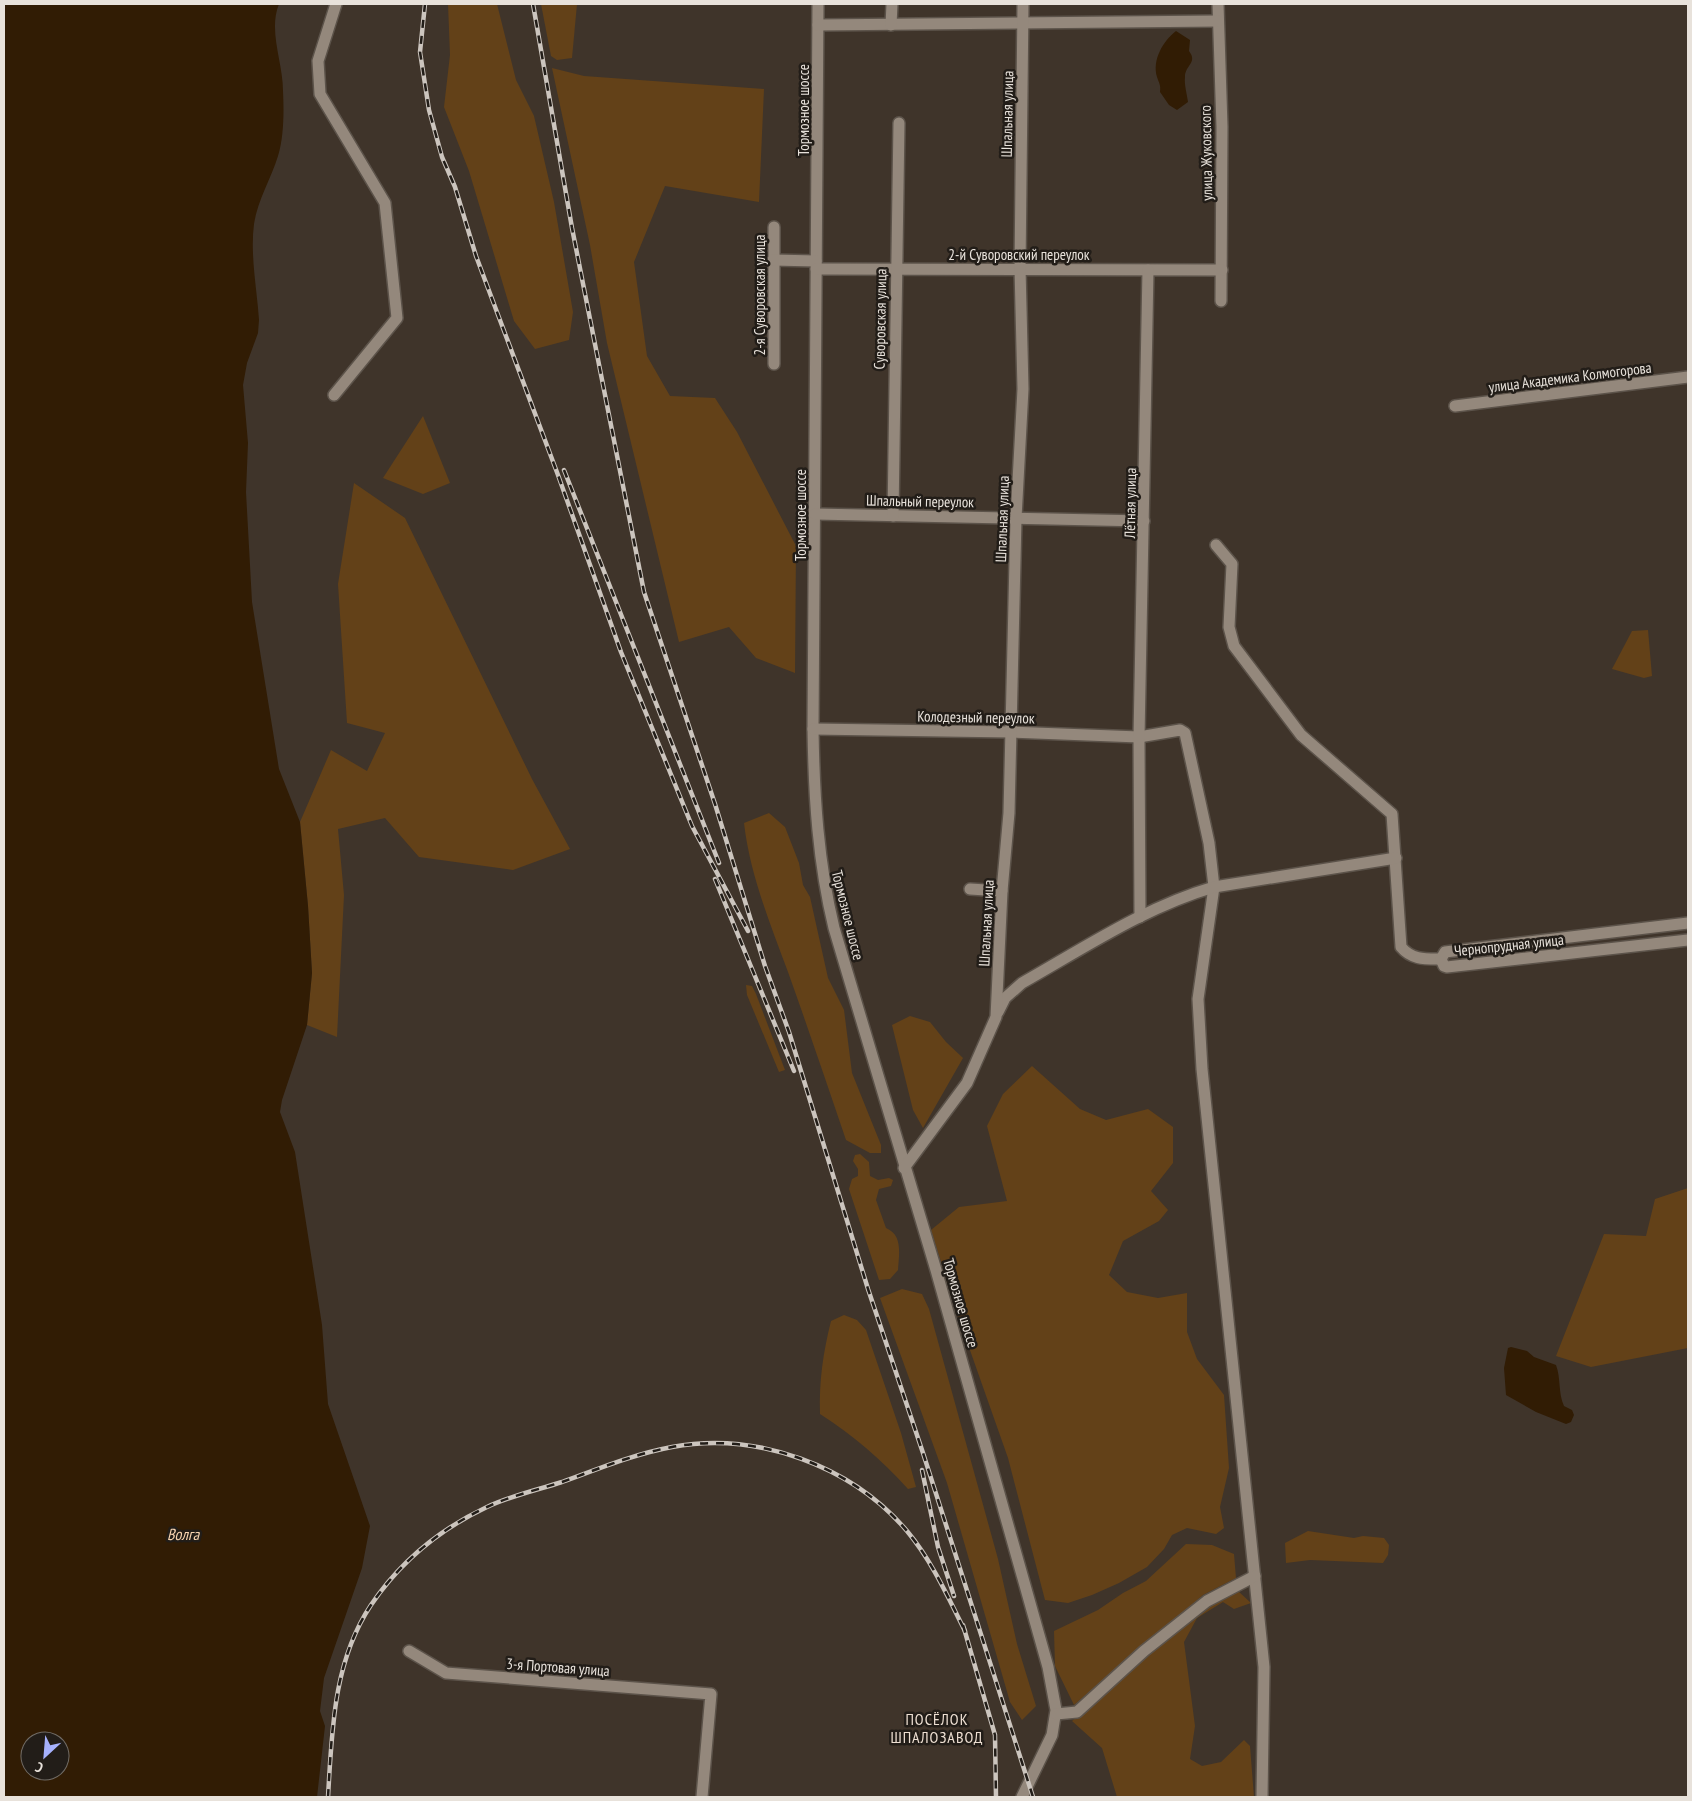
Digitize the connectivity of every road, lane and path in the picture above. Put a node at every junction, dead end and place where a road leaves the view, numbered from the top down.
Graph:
1 (336, 4) edge
2 (818, 4) edge
3 (892, 4) edge
4 (1023, 4) edge
5 (1218, 4) edge
6 (1218, 21) junction
7 (1024, 22) junction
8 (818, 25) junction
9 (891, 26) junction
10 (899, 123) dead end
11 (774, 227) dead end
12 (773, 260) junction
13 (816, 265) junction
14 (1020, 268) junction
15 (895, 269) junction
16 (1148, 270) junction
17 (1222, 270) junction
18 (1221, 301) dead end
19 (774, 364) dead end
20 (1688, 377) edge
21 (334, 395) dead end
22 (1455, 406) dead end
23 (815, 514) junction
24 (892, 516) junction
25 (1016, 518) junction
26 (1144, 521) junction
27 (1216, 545) dead end
28 (812, 729) junction
29 (1011, 732) junction
30 (1139, 737) junction
31 (1396, 858) junction
32 (1214, 887) junction
33 (970, 888) dead end
34 (1002, 891) junction
35 (1140, 917) junction
36 (1688, 923) edge
37 (1688, 940) edge
38 (1440, 959) junction
39 (996, 1017) junction
40 (904, 1168) junction
41 (1256, 1576) junction
42 (409, 1650) dead end
43 (1056, 1714) junction
44 (702, 1797) edge
45 (1022, 1797) edge
46 (1262, 1797) edge

1 - 21 street
2 - 8 street, Тормозное шоссе
3 - 9 street
4 - 7 street, Шпальная улица
5 - 6 street, улица Жуковского
6 - 7 street
6 - 17 street, улица Жуковского
7 - 9 street
7 - 14 street, Шпальная улица
8 - 9 street
8 - 13 street, Тормозное шоссе
10 - 15 street, Суворовская улица
11 - 12 street, 2-я Суворовская улица
12 - 13 street, 2-й Суворовский переулок
12 - 19 street, 2-я Суворовская улица
13 - 15 street, 2-й Суворовский переулок
13 - 23 street, Тормозное шоссе
14 - 15 street, 2-й Суворовский переулок
14 - 16 street, 2-й Суворовский переулок
14 - 25 street, Шпальная улица
15 - 24 street, Суворовская улица
16 - 17 street, 2-й Суворовский переулок
16 - 26 street, Лётная улица
17 - 18 street, улица Жуковского
20 - 22 street, улица Академика Колмогорова
23 - 24 street, Шпальный переулок
23 - 28 street, Тормозное шоссе
24 - 25 street, Шпальный переулок
25 - 26 street, Шпальный переулок
25 - 29 street, Шпальная улица
26 - 30 street, Лётная улица
27 - 31 street
28 - 29 street, Колодезный переулок
28 - 40 street, Тормозное шоссе
29 - 30 street, Колодезный переулок
29 - 34 street, Шпальная улица
30 - 32 street, Колодезный переулок
30 - 35 street, Лётная улица
31 - 32 street
31 - 38 street
32 - 35 street
32 - 41 street, Колодезный переулок
33 - 34 street
34 - 39 street, Шпальная улица
35 - 39 street
36 - 38 street, Чернопрудная улица
37 - 38 street, Чернопрудная улица
39 - 40 street, Шпальная улица
40 - 43 street, Тормозное шоссе
41 - 43 street
41 - 46 street, Колодезный переулок
42 - 44 street, 3-я Портовая улица
43 - 45 street, Тормозное шоссе

